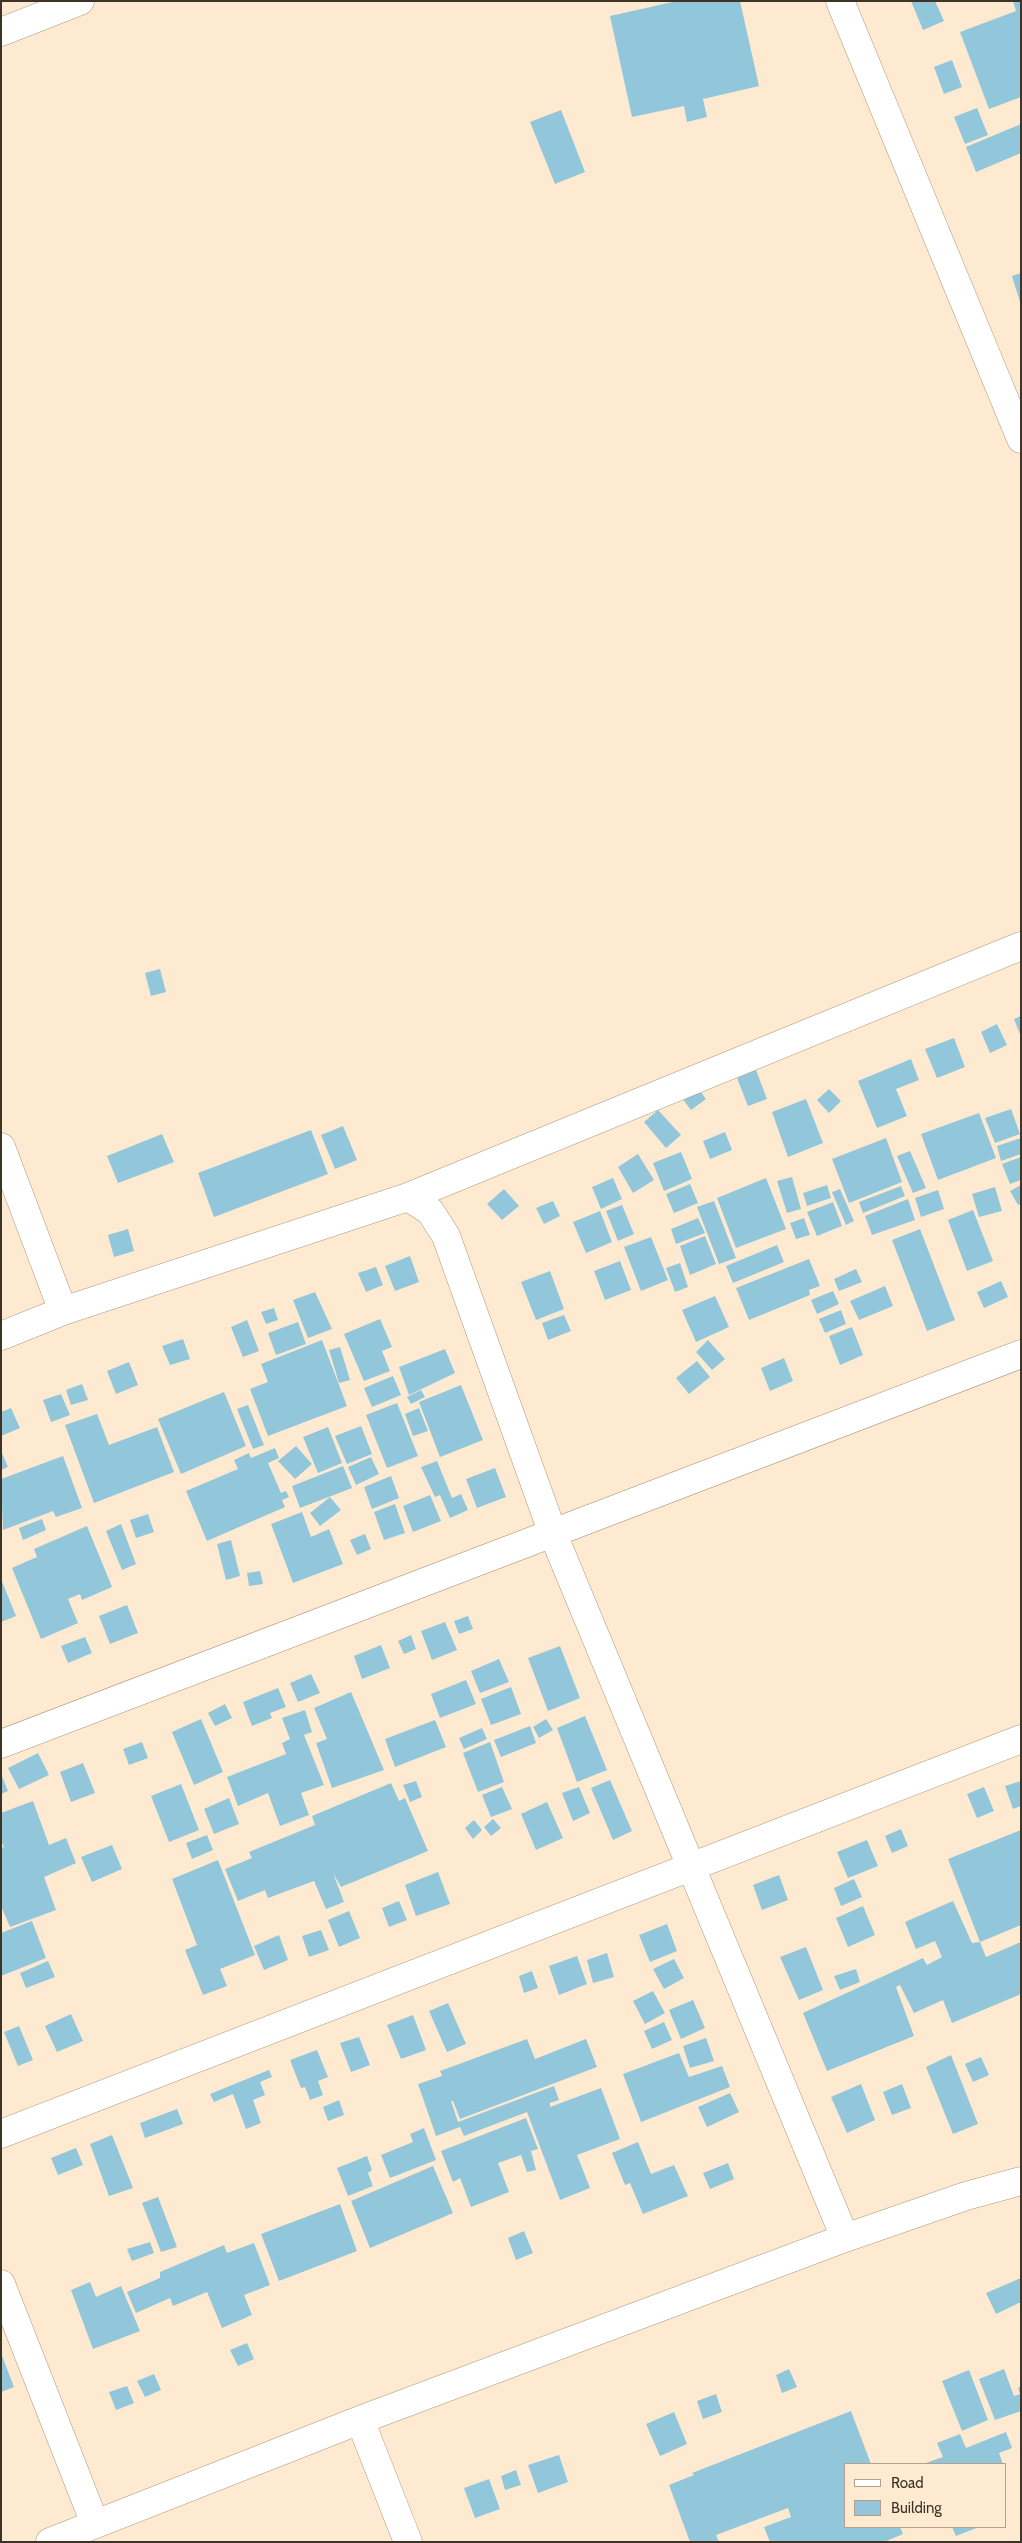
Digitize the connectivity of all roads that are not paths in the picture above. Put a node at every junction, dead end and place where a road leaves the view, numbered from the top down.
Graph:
1 (80, 1) edge
2 (840, 1) edge
3 (1, 32) edge
4 (1021, 438) edge
5 (1021, 946) edge
6 (1, 1147) edge
7 (408, 1197) junction
8 (63, 1311) junction
9 (1, 1336) edge
10 (1021, 1354) edge
11 (554, 1534) junction
12 (1021, 1739) edge
13 (1, 1744) edge
14 (690, 1868) junction
15 (1, 2134) edge
16 (1021, 2181) edge
17 (845, 2238) junction
18 (1, 2284) edge
19 (360, 2420) junction
20 (95, 2524) junction
21 (50, 2542) edge
22 (408, 2542) edge

1 - 3 street
2 - 4 street
5 - 7 street
6 - 8 street
7 - 8 street
7 - 11 street
8 - 9 street
10 - 11 street
11 - 13 street
11 - 14 street
12 - 14 street
14 - 15 street
14 - 17 street
16 - 17 street
17 - 19 street
18 - 20 street
19 - 20 street
19 - 22 street
20 - 21 street

